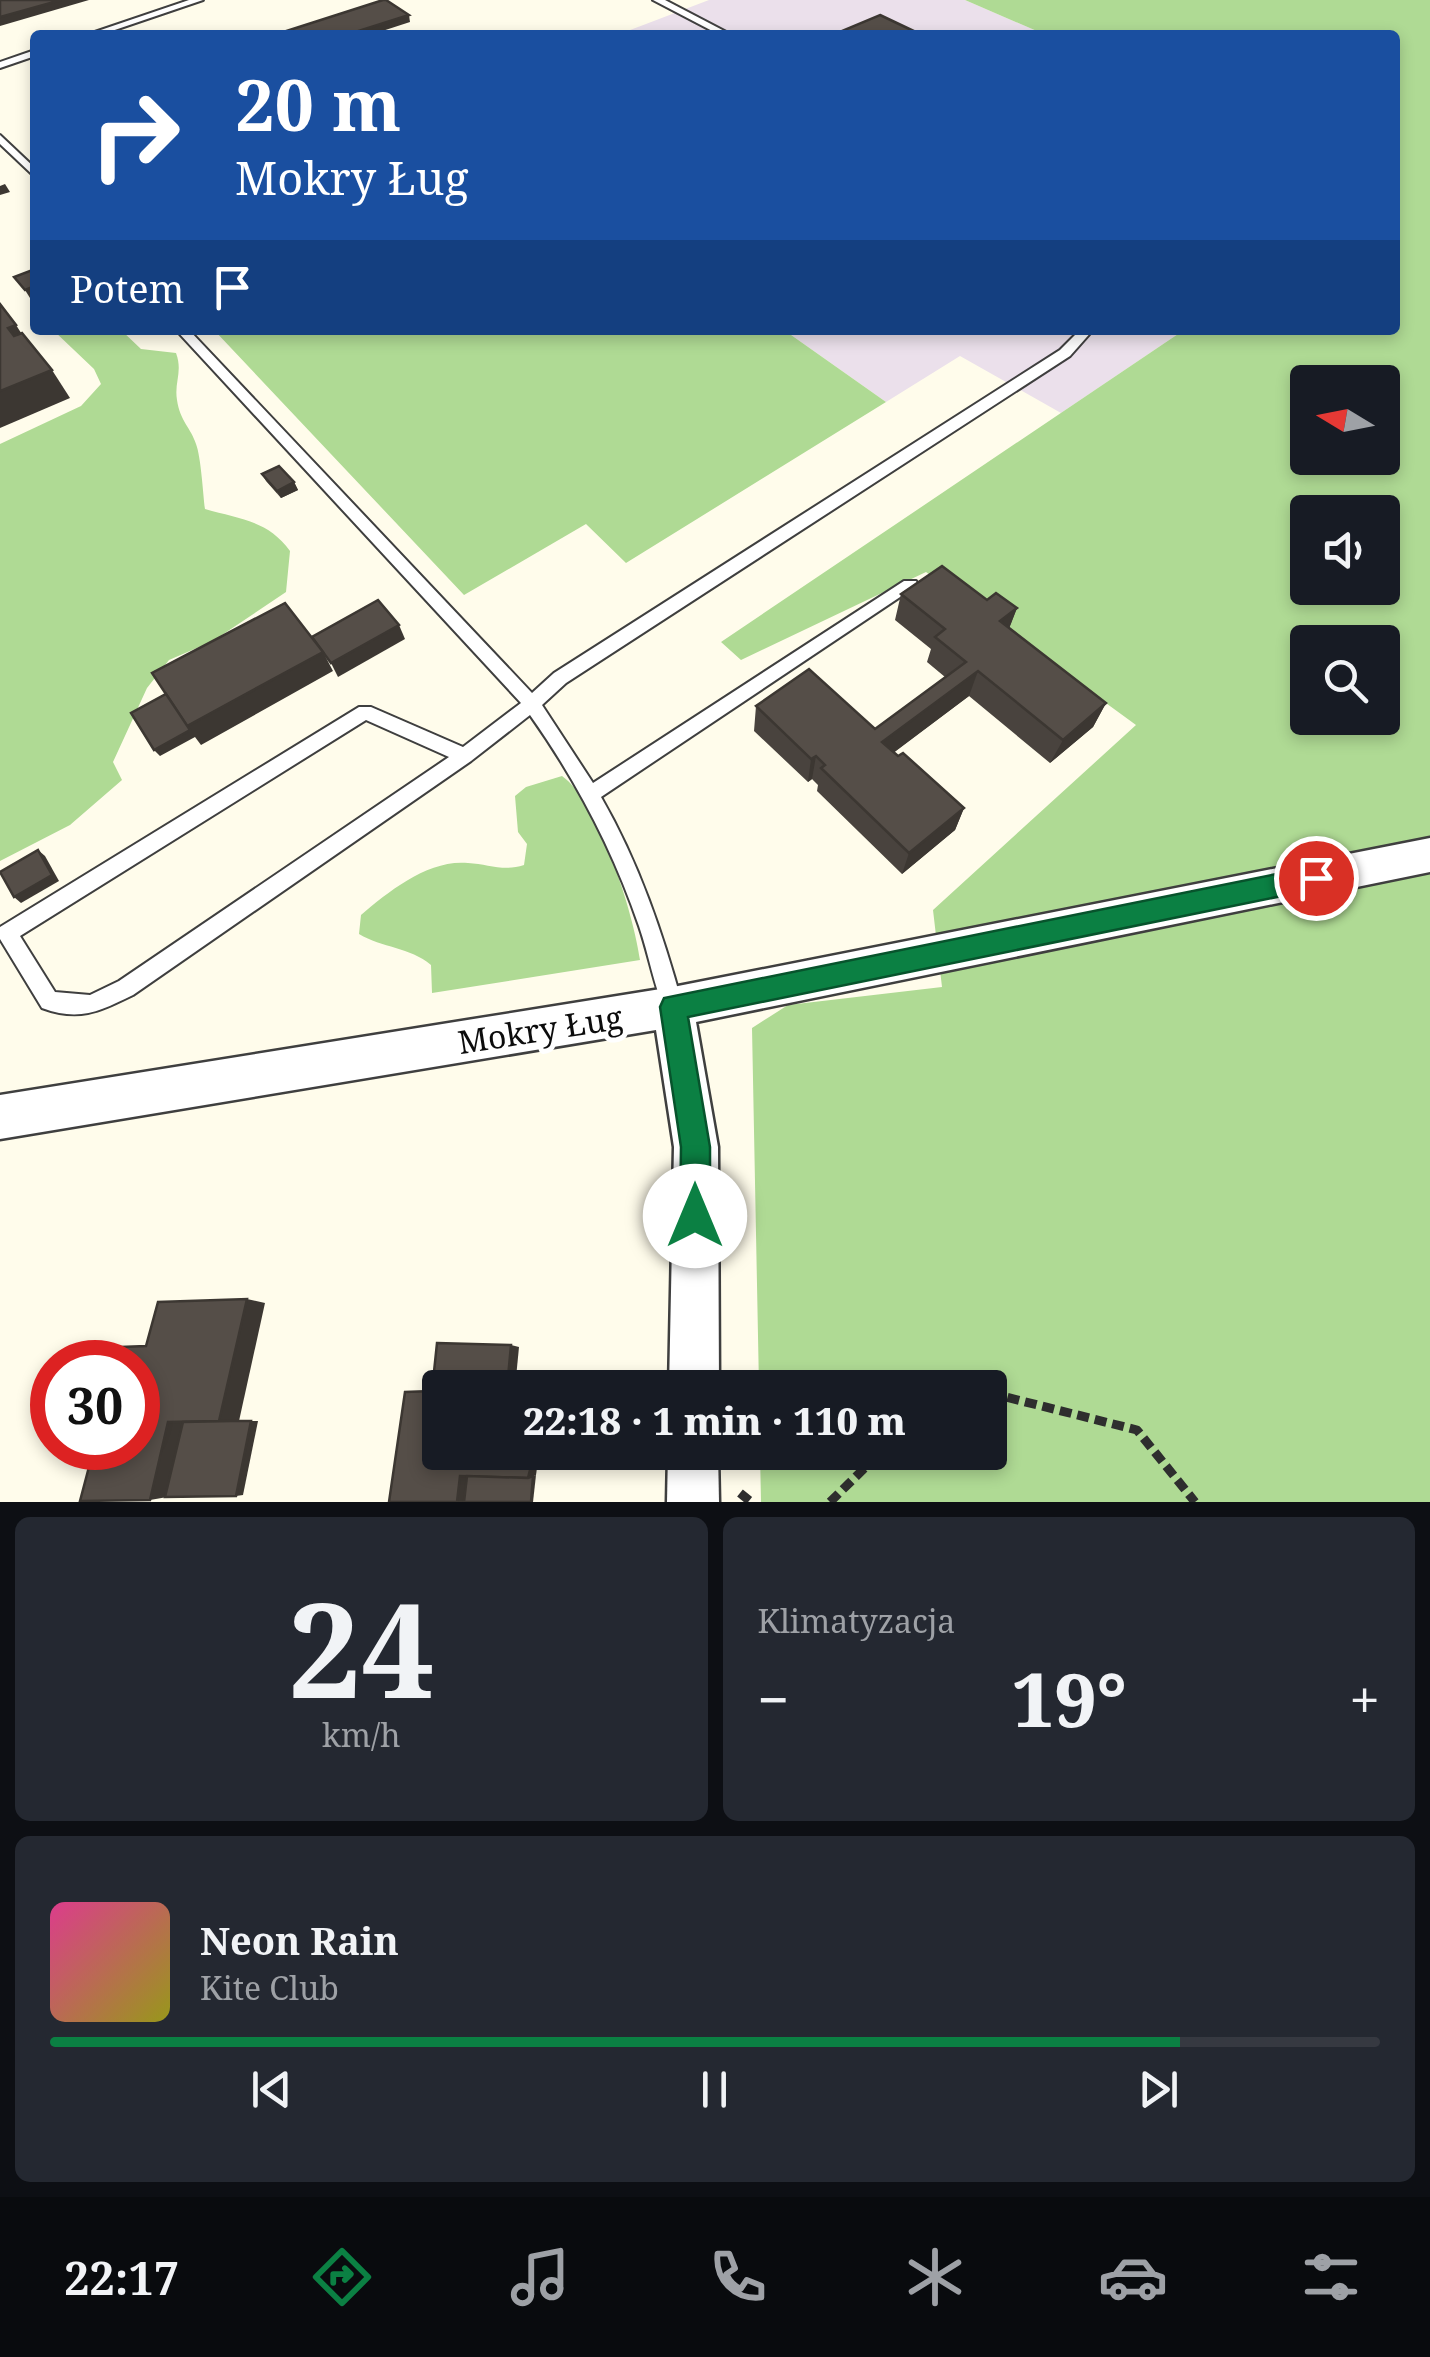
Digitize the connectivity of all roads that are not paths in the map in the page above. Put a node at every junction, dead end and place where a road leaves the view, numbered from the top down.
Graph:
1 (198, 0) edge
2 (658, 0) edge
3 (106, 30) edge
4 (717, 30) edge
5 (30, 55) edge
6 (0, 65) edge
7 (0, 138) edge
8 (30, 169) edge
9 (187, 335) edge
10 (1082, 335) edge
11 (910, 585) edge
12 (532, 704) junction
13 (465, 756) junction
14 (591, 794) junction
15 (1430, 855) edge
16 (673, 1007) junction
17 (0, 1117) edge
18 (694, 1370) edge
19 (694, 1470) edge
20 (693, 1502) edge

1 - 3 lane
2 - 4 lane
5 - 6 lane
7 - 8 lane
9 - 12 lane
10 - 12 lane
11 - 14 lane
12 - 13 lane
12 - 14 lane
13 - 13 lane
14 - 16 lane
15 - 16 street, Mokry Ług
16 - 17 street, Mokry Ług
16 - 18 street
19 - 20 street

